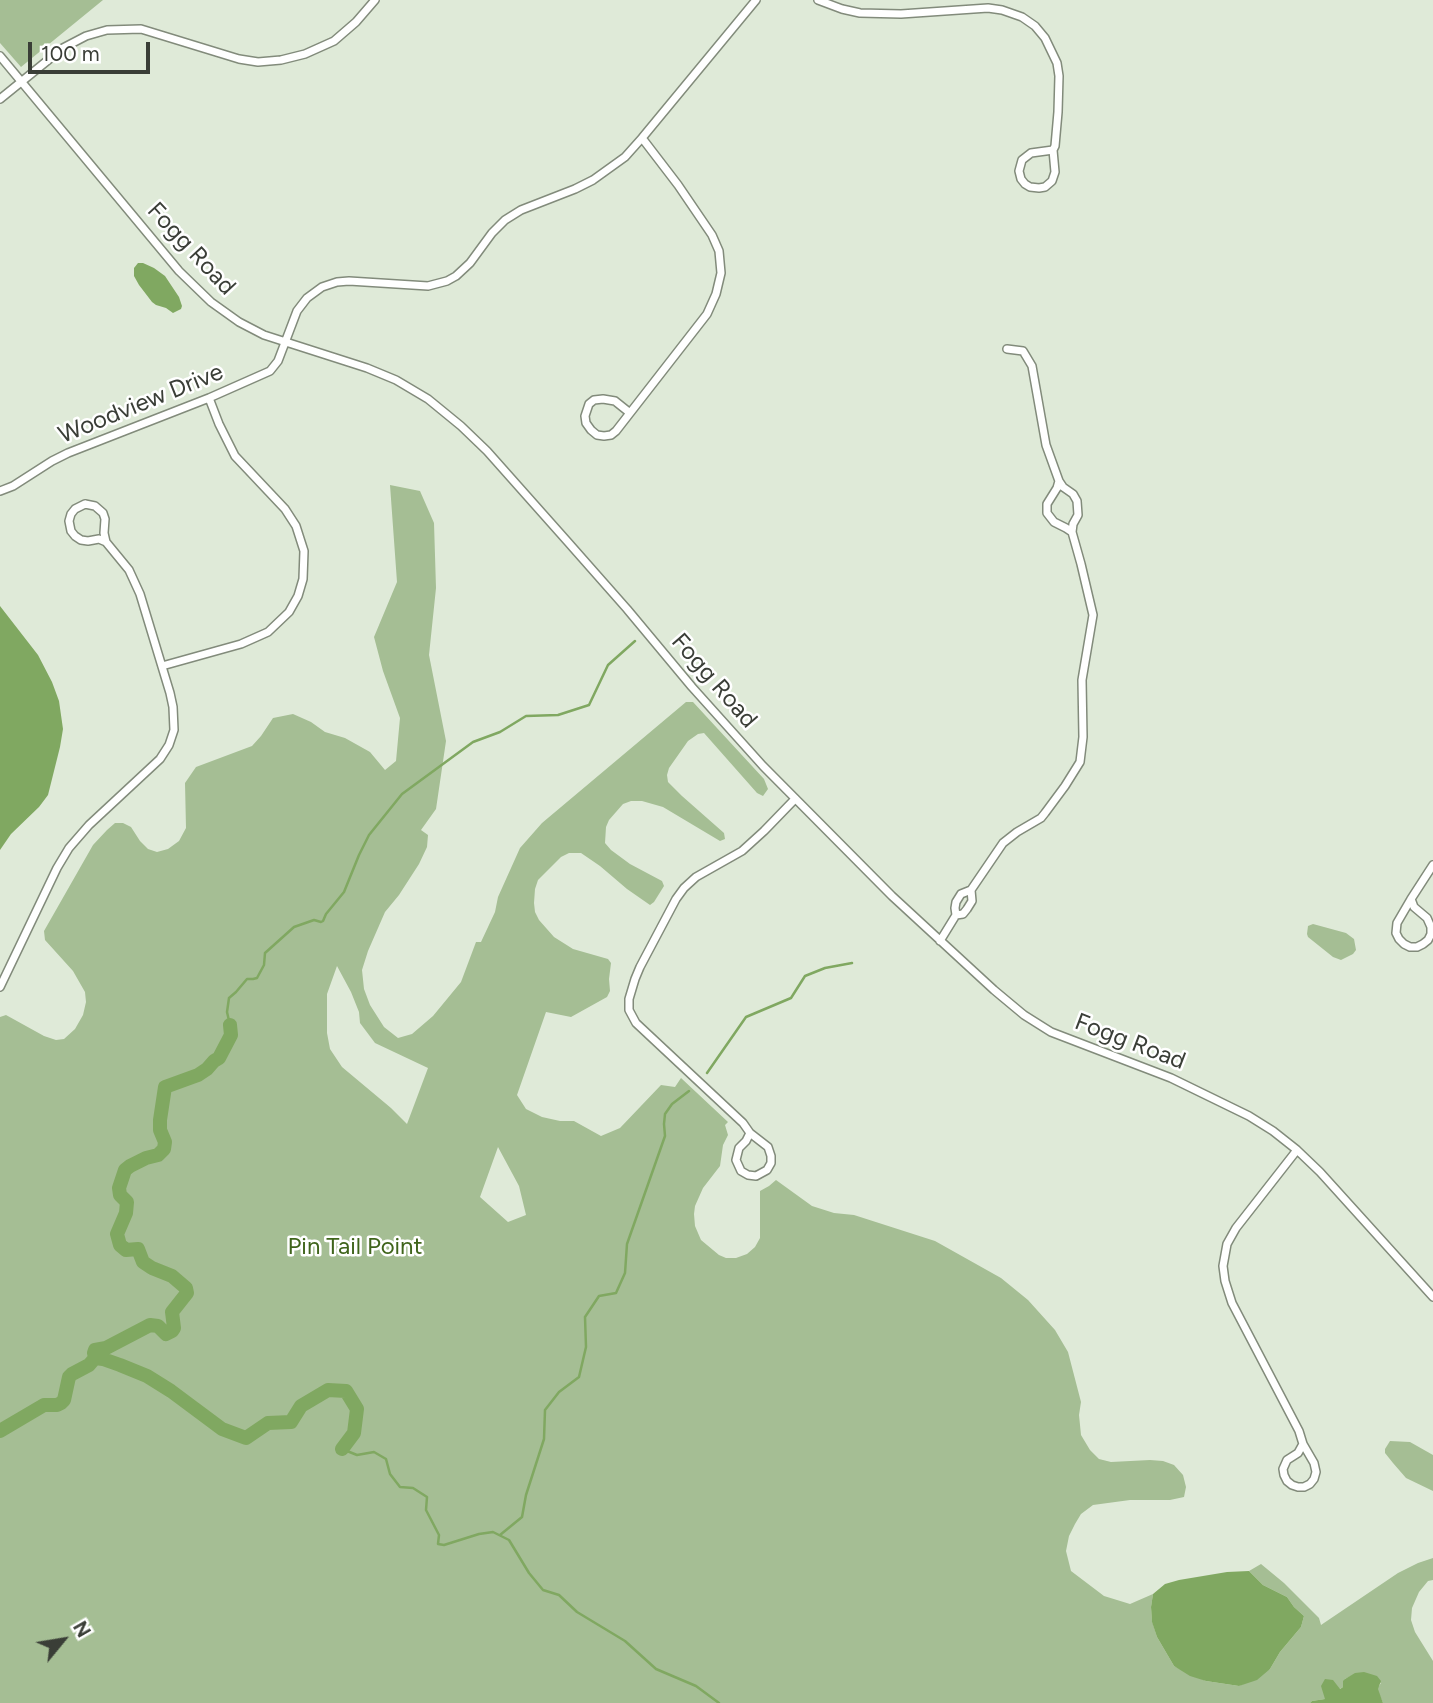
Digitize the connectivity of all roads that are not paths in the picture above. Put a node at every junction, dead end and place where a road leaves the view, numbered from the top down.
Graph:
1 (375, 0) edge
2 (756, 0) edge
3 (818, 0) edge
4 (0, 56) edge
5 (21, 82) junction
6 (0, 99) edge
7 (642, 138) junction
8 (1053, 150) junction
9 (285, 342) junction
10 (1007, 349) dead end
11 (209, 398) junction
12 (631, 413) junction
13 (1059, 481) junction
14 (0, 491) edge
15 (1072, 532) junction
16 (106, 542) junction
17 (162, 666) junction
18 (795, 799) junction
19 (1433, 866) edge
20 (971, 890) junction
21 (1410, 899) junction
22 (956, 915) junction
23 (940, 942) junction
24 (0, 987) edge
25 (750, 1133) junction
26 (1297, 1150) junction
27 (1433, 1297) edge
28 (1303, 1444) junction

1 - 5 street
2 - 7 street, Woodview Drive
3 - 8 street
4 - 5 street, Fogg Road
5 - 6 street
5 - 9 street, Fogg Road
7 - 9 street, Woodview Drive
7 - 12 street
8 - 8 street
9 - 11 street, Woodview Drive
9 - 18 street, Fogg Road
10 - 13 street
11 - 14 street, Woodview Drive
11 - 17 street
12 - 12 street
13 - 15 street
13 - 15 street
15 - 20 street
16 - 16 street
16 - 17 street
17 - 24 street
18 - 23 street, Fogg Road
18 - 25 street
19 - 21 street
20 - 22 street
20 - 22 street
21 - 21 street
22 - 23 street
23 - 26 street, Fogg Road
25 - 25 street
26 - 27 street, Fogg Road
26 - 28 street
28 - 28 street

